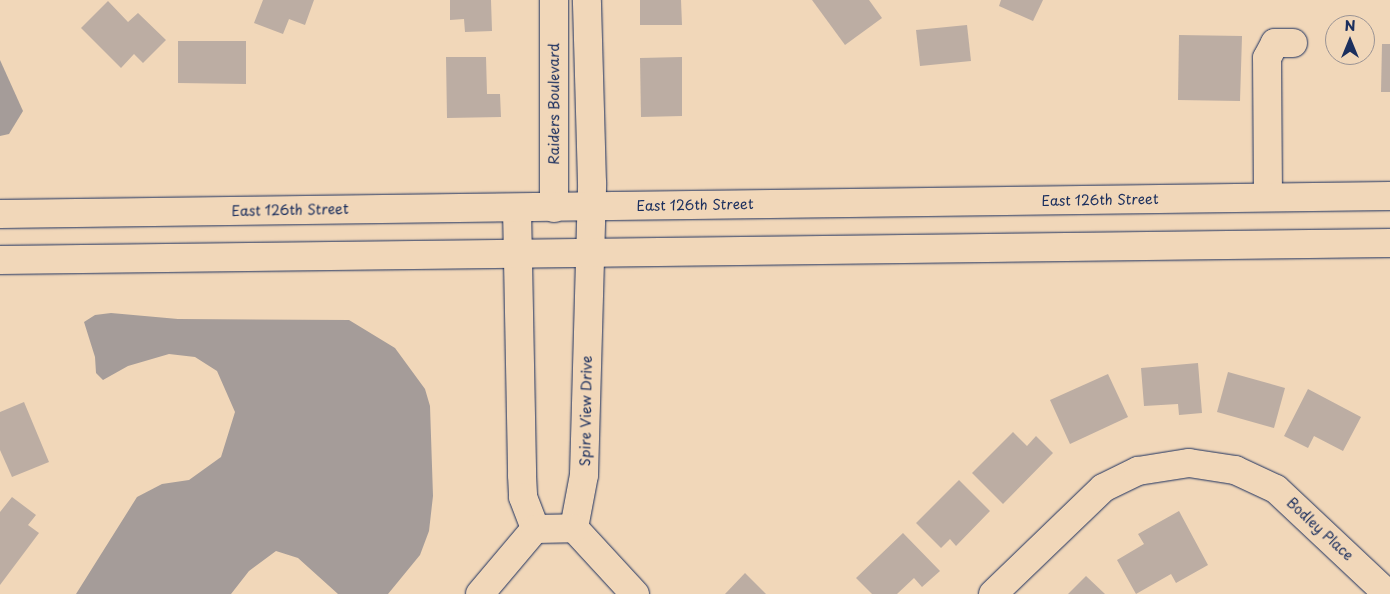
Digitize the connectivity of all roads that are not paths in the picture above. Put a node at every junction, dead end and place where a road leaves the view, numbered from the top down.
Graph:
1 (554, 0) edge
2 (588, 0) edge
3 (554, 36) junction
4 (588, 36) junction
5 (1294, 43) dead end
6 (1390, 196) edge
7 (1268, 197) junction
8 (590, 207) junction
9 (517, 208) junction
10 (554, 208) junction
11 (0, 214) edge
12 (1390, 243) edge
13 (589, 253) junction
14 (519, 254) junction
15 (0, 260) edge
16 (574, 528) junction
17 (535, 529) junction
18 (480, 594) edge
19 (635, 594) edge
20 (993, 594) edge
21 (1388, 594) edge

1 - 3 main road, Raiders Boulevard
2 - 4 main road
3 - 4 main road
3 - 10 main road, Raiders Boulevard
4 - 8 main road
5 - 7 main road
6 - 7 main road, East 126th Street
7 - 8 main road, East 126th Street
8 - 10 main road, East 126th Street
8 - 13 main road, Spire View Drive
9 - 10 main road, East 126th Street
9 - 11 main road, East 126th Street
9 - 14 main road
12 - 13 main road
13 - 14 main road
13 - 16 main road, Spire View Drive
14 - 15 main road
14 - 17 main road
16 - 17 main road
16 - 19 main road
17 - 18 main road
20 - 21 main road, Bodley Place

